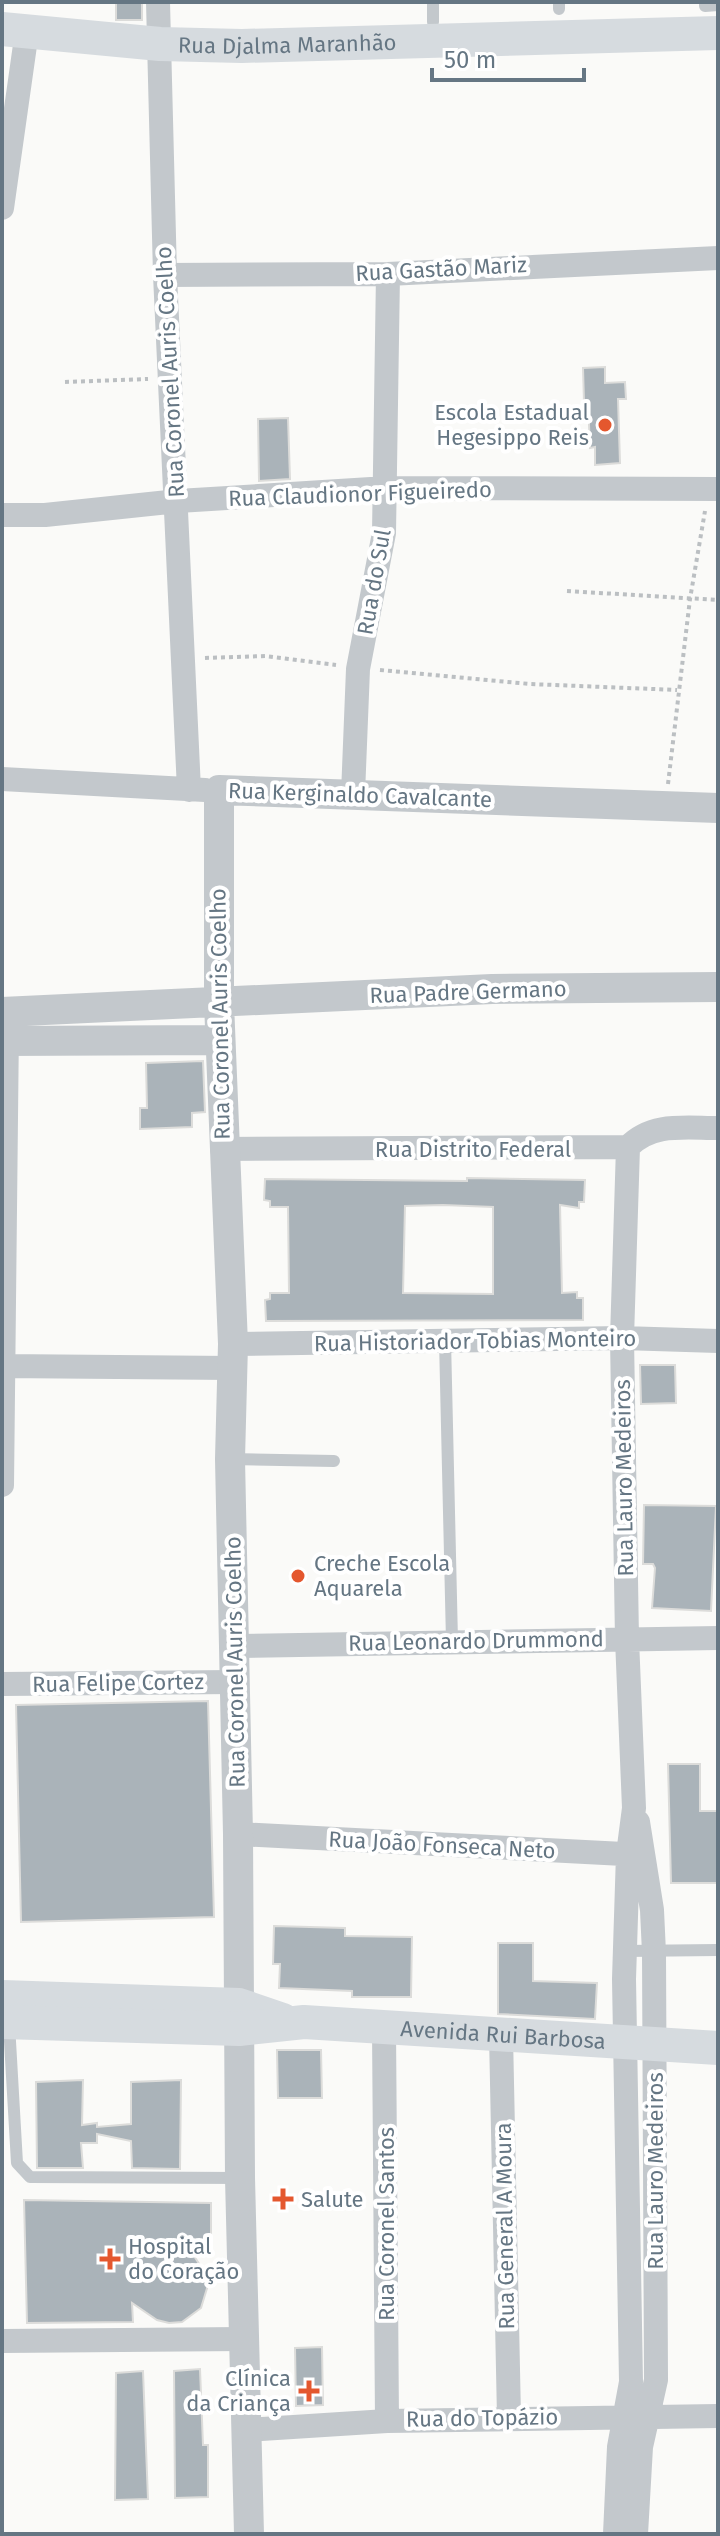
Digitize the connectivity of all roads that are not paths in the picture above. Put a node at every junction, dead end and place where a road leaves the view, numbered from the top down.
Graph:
1 (158, 2) edge
2 (705, 2) edge
3 (718, 5) edge
4 (433, 22) edge
5 (14, 30) edge
6 (718, 33) edge
7 (160, 44) junction
8 (2, 208) edge
9 (718, 258) edge
10 (388, 274) junction
11 (165, 275) junction
12 (387, 488) junction
13 (713, 489) edge
14 (178, 501) junction
15 (2, 515) edge
16 (2, 779) edge
17 (204, 790) junction
18 (353, 794) junction
19 (718, 808) edge
20 (718, 987) edge
21 (219, 1003) junction
22 (5, 1026) edge
23 (220, 1040) junction
24 (718, 1128) edge
25 (628, 1147) junction
26 (222, 1149) junction
27 (622, 1338) junction
28 (445, 1340) junction
29 (718, 1341) edge
30 (232, 1356) junction
31 (3, 1366) edge
32 (230, 1459) junction
33 (334, 1461) dead end
34 (2, 1485) edge
35 (718, 1638) edge
36 (627, 1639) junction
37 (452, 1641) junction
38 (234, 1646) junction
39 (234, 1682) junction
40 (2, 1684) edge
41 (238, 1834) junction
42 (637, 1854) junction
43 (718, 1950) edge
44 (625, 1951) junction
45 (654, 1953) junction
46 (4, 2014) edge
47 (239, 2017) junction
48 (384, 2028) junction
49 (501, 2035) junction
50 (639, 2044) junction
51 (718, 2048) edge
52 (240, 2178) junction
53 (243, 2339) junction
54 (2, 2341) edge
55 (637, 2416) junction
56 (718, 2416) edge
57 (509, 2417) junction
58 (387, 2421) junction
59 (247, 2430) junction
60 (249, 2534) edge
61 (615, 2534) edge
62 (636, 2534) edge

1 - 7 street, Rua Coronel Auris Coelho
2 - 3 lane
4 - 6 main road, Rua Djalma Maranhão
4 - 7 main road, Rua Djalma Maranhão
5 - 7 main road, Rua Djalma Maranhão
5 - 8 street
7 - 11 street, Rua Coronel Auris Coelho
9 - 10 street, Rua Gastão Mariz
10 - 11 street, Rua Gastão Mariz
10 - 12 street, Rua do Sul
11 - 14 street, Rua Coronel Auris Coelho
12 - 13 street, Rua Claudionor Figueiredo
12 - 14 street, Rua Claudionor Figueiredo
12 - 18 street, Rua do Sul
14 - 15 street, Rua Claudionor Figueiredo
14 - 17 street, Rua Coronel Auris Coelho
16 - 17 street, Rua Kerginaldo Cavalcante
17 - 18 street, Rua Kerginaldo Cavalcante
17 - 21 street, Rua Coronel Auris Coelho
18 - 19 street, Rua Kerginaldo Cavalcante
20 - 21 street, Rua Padre Germano
21 - 22 street, Rua Padre Germano
21 - 23 street, Rua Coronel Auris Coelho
22 - 23 street
22 - 31 street
23 - 26 street, Rua Coronel Auris Coelho
24 - 25 street, Rua Distrito Federal
25 - 26 street, Rua Distrito Federal
25 - 27 street, Rua Lauro Medeiros
26 - 30 street, Rua Coronel Auris Coelho
27 - 28 street, Rua Historiador Tobias Monteiro
27 - 29 street, Rua Historiador Tobias Monteiro
27 - 36 street, Rua Lauro Medeiros
28 - 30 street, Rua Historiador Tobias Monteiro
28 - 37 lane
30 - 31 street, Rua Historiador Tobias Monteiro
30 - 32 street, Rua Coronel Auris Coelho
31 - 34 street
32 - 33 lane
32 - 38 street, Rua Coronel Auris Coelho
35 - 36 street, Rua Leonardo Drummond
36 - 37 street, Rua Leonardo Drummond
36 - 42 street, Rua Lauro Medeiros
37 - 38 street, Rua Leonardo Drummond
38 - 39 street, Rua Coronel Auris Coelho
39 - 40 street, Rua Felipe Cortez
39 - 41 street, Rua Coronel Auris Coelho
41 - 42 street, Rua João Fonseca Neto
41 - 47 street, Rua Coronel Auris Coelho
42 - 44 street, Rua Lauro Medeiros
42 - 45 street, Rua Lauro Medeiros
43 - 45 lane
44 - 45 lane
44 - 50 street, Rua Lauro Medeiros
45 - 50 street, Rua Lauro Medeiros
46 - 47 main road, Avenida Rui Barbosa
46 - 52 lane
47 - 48 main road, Avenida Rui Barbosa
47 - 52 street, Rua Coronel Auris Coelho
48 - 49 main road, Avenida Rui Barbosa
48 - 58 street, Rua Coronel Santos
49 - 50 main road, Avenida Rui Barbosa
49 - 57 street, Rua General A Moura
50 - 51 main road, Avenida Rui Barbosa
50 - 55 street, Rua Lauro Medeiros
52 - 53 street, Rua Coronel Auris Coelho
53 - 54 street
53 - 59 street, Rua Coronel Auris Coelho
55 - 56 street, Rua do Topázio
55 - 57 street, Rua do Topázio
55 - 61 street, Rua Lauro Medeiros
55 - 62 street, Rua Lauro Medeiros
57 - 58 street, Rua do Topázio
58 - 59 street, Rua do Topázio
59 - 60 street, Rua Coronel Auris Coelho

